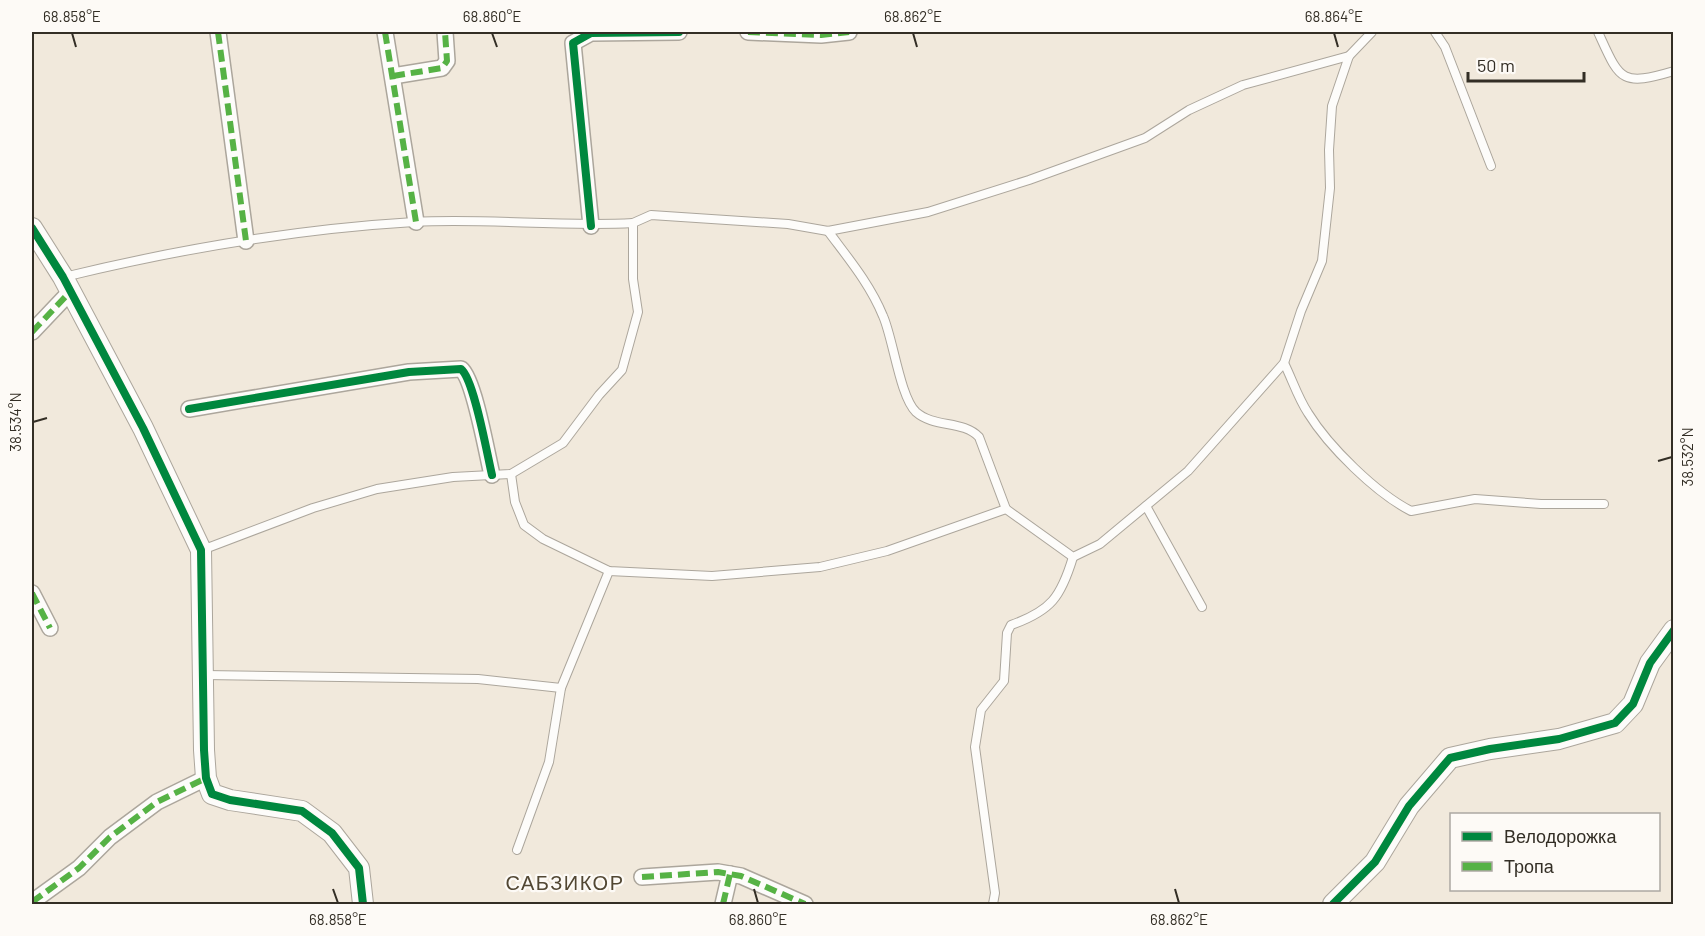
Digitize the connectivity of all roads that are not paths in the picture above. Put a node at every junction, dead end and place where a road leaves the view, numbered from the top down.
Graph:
1 (218, 32) edge
2 (385, 32) edge
3 (445, 32) edge
4 (662, 32) edge
5 (679, 32) edge
6 (748, 32) edge
7 (844, 32) edge
8 (1372, 32) edge
9 (1435, 32) edge
10 (1598, 32) edge
11 (1349, 56) junction
12 (1674, 71) edge
13 (393, 76) junction
14 (1491, 166) dead end
15 (416, 222) junction
16 (633, 224) junction
17 (591, 226) junction
18 (32, 228) edge
19 (828, 231) junction
20 (246, 241) junction
21 (66, 285) junction
22 (32, 332) edge
23 (1284, 363) junction
24 (189, 409) dead end
25 (511, 474) junction
26 (492, 475) junction
27 (1604, 504) dead end
28 (1146, 506) junction
29 (1006, 509) junction
30 (201, 550) junction
31 (1073, 557) junction
32 (609, 572) junction
33 (32, 593) edge
34 (1202, 607) dead end
35 (50, 628) dead end
36 (1674, 630) edge
37 (205, 675) junction
38 (561, 688) junction
39 (206, 778) junction
40 (516, 850) dead end
41 (730, 874) junction
42 (642, 877) dead end
43 (32, 902) edge
44 (363, 904) edge
45 (723, 904) edge
46 (805, 904) edge
47 (993, 904) edge
48 (1333, 904) edge

1 - 20 street
2 - 13 street
3 - 13 street
4 - 5 street
4 - 17 street
6 - 7 street
8 - 11 lane
9 - 14 lane
10 - 12 lane
11 - 19 lane
11 - 23 lane
13 - 15 street
15 - 17 lane
15 - 20 lane
16 - 17 lane
16 - 19 lane
16 - 25 lane
18 - 21 street
19 - 29 lane
20 - 21 lane
21 - 22 street
21 - 30 street
23 - 27 lane
23 - 28 lane
24 - 26 street
25 - 26 lane
25 - 32 lane
26 - 30 lane
28 - 31 lane
28 - 34 lane
29 - 31 lane
29 - 32 lane
30 - 37 street
31 - 47 lane
32 - 38 lane
33 - 35 street
36 - 48 street
37 - 38 lane
37 - 39 street
38 - 40 lane
39 - 43 street
39 - 44 street
41 - 42 street
41 - 45 street
41 - 46 street

